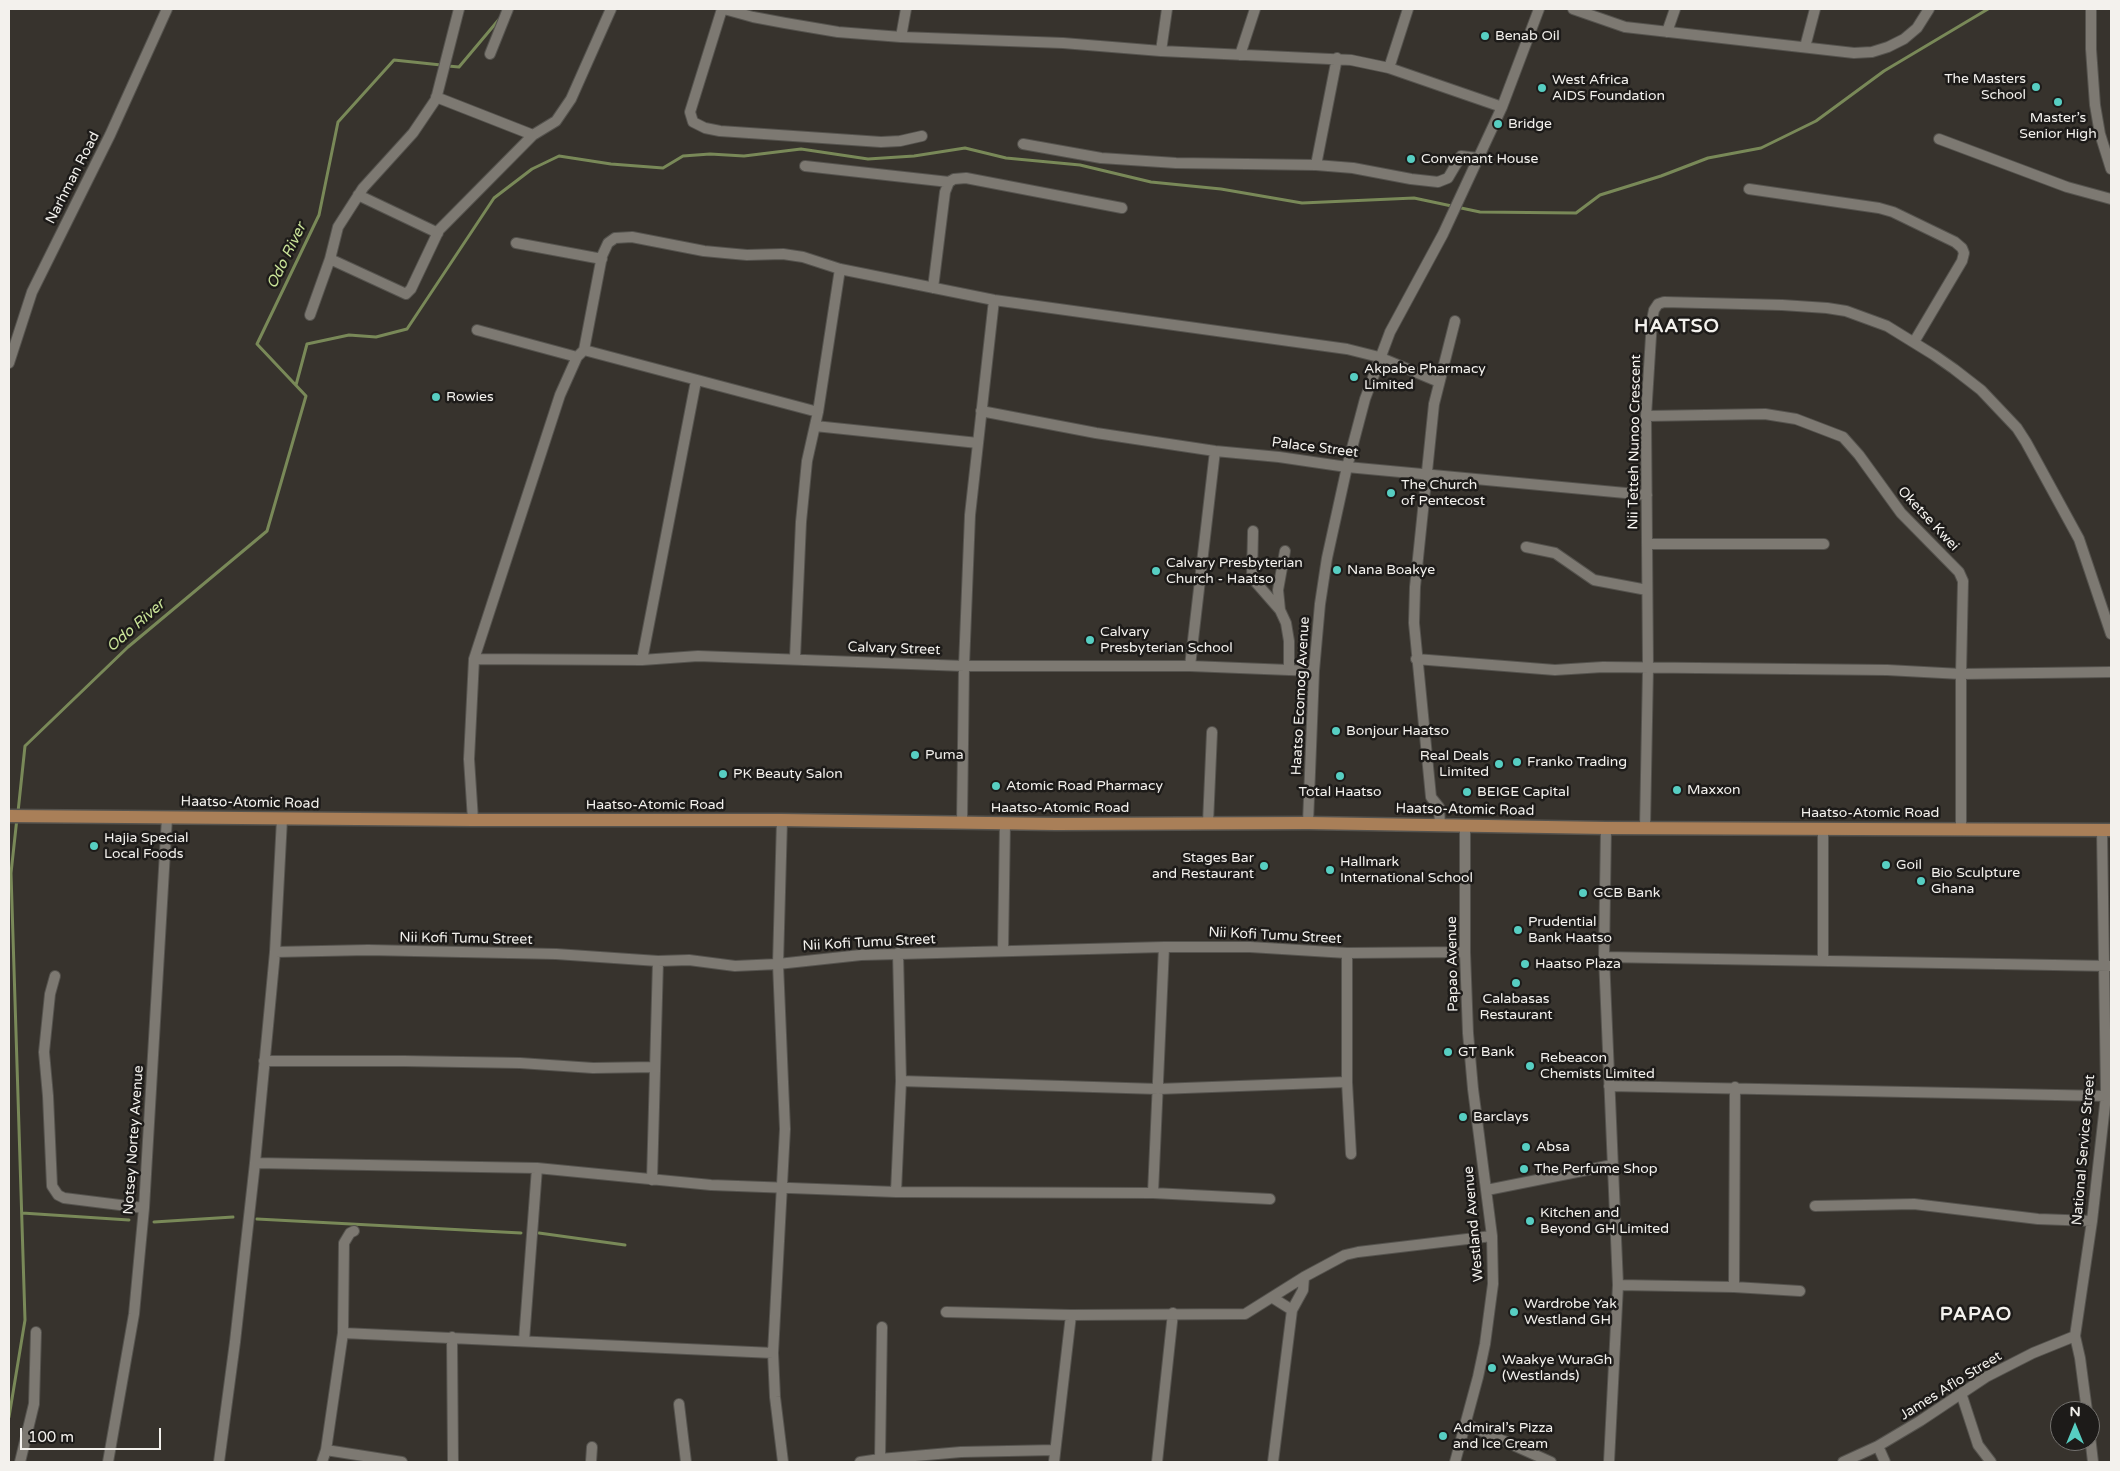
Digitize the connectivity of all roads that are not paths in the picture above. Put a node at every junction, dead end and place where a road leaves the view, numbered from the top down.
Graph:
1 (167, 9) edge
2 (459, 9) edge
3 (508, 9) edge
4 (612, 9) edge
5 (727, 9) edge
6 (906, 9) edge
7 (1167, 9) edge
8 (1255, 9) edge
9 (1408, 9) edge
10 (1539, 9) edge
11 (1572, 9) edge
12 (1675, 9) edge
13 (1816, 9) edge
14 (1929, 9) edge
15 (2091, 9) edge
16 (1667, 32) junction
17 (901, 37) junction
18 (1804, 47) junction
19 (1161, 51) junction
20 (490, 54) dead end
21 (1240, 55) junction
22 (1337, 58) junction
23 (1389, 68) junction
24 (436, 97) junction
25 (1502, 107) junction
26 (533, 135) junction
27 (922, 136) dead end
28 (1939, 139) dead end
29 (1023, 144) dead end
30 (1478, 158) junction
31 (1316, 165) junction
32 (806, 166) dead end
33 (2111, 169) edge
34 (949, 182) junction
35 (1749, 189) dead end
36 (358, 195) junction
37 (2111, 199) edge
38 (1122, 208) dead end
39 (438, 233) junction
40 (516, 243) dead end
41 (330, 259) junction
42 (602, 259) junction
43 (840, 269) junction
44 (933, 288) junction
45 (994, 300) junction
46 (310, 315) dead end
47 (1455, 321) dead end
48 (477, 330) dead end
49 (1914, 342) junction
50 (580, 353) junction
51 (1380, 357) junction
52 (9, 363) edge
53 (696, 381) junction
54 (1438, 382) junction
55 (818, 412) junction
56 (981, 412) junction
57 (1646, 416) junction
58 (815, 426) junction
59 (978, 443) junction
60 (1215, 451) junction
61 (1347, 466) junction
62 (1427, 475) junction
63 (1647, 495) junction
64 (1253, 531) dead end
65 (1648, 544) junction
66 (1824, 544) dead end
67 (1526, 547) dead end
68 (1285, 551) dead end
69 (1647, 590) junction
70 (1280, 610) junction
71 (2111, 634) edge
72 (796, 658) junction
73 (474, 659) junction
74 (1416, 659) junction
75 (642, 660) junction
76 (964, 666) junction
77 (1190, 666) junction
78 (1648, 668) junction
79 (1289, 670) junction
80 (1314, 671) junction
81 (2111, 672) edge
82 (1961, 674) junction
83 (1212, 732) dead end
84 (9, 816) edge
85 (167, 818) junction
86 (282, 819) junction
87 (473, 820) junction
88 (782, 820) junction
89 (1308, 822) junction
90 (962, 823) junction
91 (1005, 823) junction
92 (1208, 823) junction
93 (1440, 825) junction
94 (1465, 826) junction
95 (1606, 828) junction
96 (1645, 828) junction
97 (1823, 828) junction
98 (1960, 829) junction
99 (2107, 830) edge
100 (1164, 947) junction
101 (1003, 951) junction
102 (274, 952) junction
103 (1465, 952) junction
104 (898, 953) junction
105 (1347, 953) junction
106 (1604, 957) junction
107 (658, 961) junction
108 (1823, 961) junction
109 (778, 964) junction
110 (2108, 966) edge
111 (55, 976) dead end
112 (264, 1061) junction
113 (655, 1067) junction
114 (1471, 1070) joint
115 (900, 1081) junction
116 (1348, 1082) junction
117 (1609, 1086) junction
118 (1735, 1087) junction
119 (1158, 1089) junction
120 (2106, 1096) junction
121 (1351, 1154) dead end
122 (255, 1163) junction
123 (1612, 1164) junction
124 (536, 1168) junction
125 (652, 1180) junction
126 (781, 1187) junction
127 (1487, 1190) junction
128 (896, 1192) junction
129 (1153, 1193) junction
130 (1270, 1199) dead end
131 (1814, 1206) dead end
132 (144, 1208) junction
133 (2092, 1221) junction
134 (354, 1231) dead end
135 (1492, 1236) junction
136 (1304, 1277) junction
137 (1618, 1285) junction
138 (1734, 1287) junction
139 (1800, 1291) dead end
140 (1273, 1298) junction
141 (1292, 1310) junction
142 (946, 1312) dead end
143 (1173, 1313) junction
144 (1071, 1314) junction
145 (882, 1327) dead end
146 (36, 1332) dead end
147 (343, 1333) junction
148 (2075, 1336) junction
149 (452, 1337) junction
150 (524, 1341) junction
151 (773, 1352) junction
152 (1961, 1393) junction
153 (2086, 1401) edge
154 (679, 1404) dead end
155 (1466, 1424) junction
156 (1878, 1446) junction
157 (592, 1447) dead end
158 (326, 1450) junction
159 (1055, 1450) junction
160 (880, 1459) junction
161 (20, 1462) edge
162 (108, 1462) edge
163 (219, 1462) edge
164 (322, 1462) edge
165 (402, 1462) edge
166 (453, 1462) edge
167 (591, 1462) edge
168 (686, 1462) edge
169 (783, 1462) edge
170 (860, 1462) edge
171 (1054, 1462) edge
172 (1157, 1462) edge
173 (1273, 1462) edge
174 (1455, 1462) edge
175 (1551, 1462) edge
176 (1609, 1462) edge
177 (1843, 1462) edge
178 (1885, 1462) edge
179 (1991, 1462) edge

1 - 52 street, Narhman Road
2 - 24 street
3 - 20 street
4 - 26 street
5 - 17 street
5 - 27 street
6 - 17 street
7 - 19 street
8 - 21 street
9 - 23 street
10 - 25 street, Haatso Ecomog Avenue
11 - 16 street
12 - 16 street
13 - 18 street
14 - 18 street
15 - 33 street
16 - 18 street
17 - 19 street
19 - 21 street
21 - 22 street
22 - 23 street
22 - 31 street
23 - 25 street
24 - 26 street
24 - 36 street
25 - 30 street, Haatso Ecomog Avenue
26 - 39 street
28 - 37 street
29 - 31 street
30 - 31 street
30 - 51 street, Haatso Ecomog Avenue
32 - 34 street
34 - 38 street
34 - 44 street
35 - 49 street
36 - 39 street
36 - 41 street
39 - 41 street
40 - 42 street
41 - 46 street
42 - 43 street
42 - 50 street
43 - 44 street
43 - 55 street
44 - 45 street
45 - 51 street
45 - 56 street
47 - 54 street
48 - 50 street
49 - 57 street, Nii Tetteh Nunoo Crescent
49 - 71 street, Nii Tetteh Nunoo Crescent
50 - 53 street
50 - 73 street
51 - 54 street
51 - 61 street, Haatso Ecomog Avenue
53 - 55 street
53 - 75 street
54 - 62 street
55 - 58 street
56 - 59 street
56 - 60 street, Palace Street
57 - 63 street, Nii Tetteh Nunoo Crescent
57 - 82 street, Oketse Kwei
58 - 59 street
58 - 72 street
59 - 76 street
60 - 61 street, Palace Street
60 - 77 street
61 - 62 street, Palace Street
61 - 80 street, Haatso Ecomog Avenue
62 - 63 street, Palace Street
62 - 74 street
63 - 65 street, Nii Tetteh Nunoo Crescent
64 - 70 street
65 - 66 street
65 - 69 street, Nii Tetteh Nunoo Crescent
67 - 69 street
68 - 70 street
69 - 78 street, Nii Tetteh Nunoo Crescent
70 - 79 street
72 - 75 street, Calvary Street
72 - 76 street, Calvary Street
73 - 75 street, Calvary Street
73 - 87 street
74 - 78 street
74 - 93 street
76 - 77 street, Calvary Street
76 - 90 street
77 - 79 street, Calvary Street
78 - 82 street
78 - 96 street, Nii Tetteh Nunoo Crescent
79 - 80 street, Calvary Street
80 - 89 street, Haatso Ecomog Avenue
81 - 82 street
82 - 98 street, Oketse Kwei
83 - 92 street
84 - 85 main road, Haatso-Atomic Road
85 - 86 main road, Haatso-Atomic Road
85 - 132 street, Notsey Nortey Avenue
86 - 87 main road, Haatso-Atomic Road
86 - 102 street
87 - 88 main road, Haatso-Atomic Road
88 - 90 main road, Haatso-Atomic Road
88 - 109 street
89 - 92 main road, Haatso-Atomic Road
89 - 93 main road, Haatso-Atomic Road
90 - 91 main road, Haatso-Atomic Road
91 - 92 main road, Haatso-Atomic Road
91 - 101 street
93 - 94 main road, Haatso-Atomic Road
94 - 95 main road, Haatso-Atomic Road
94 - 103 street, Papao Avenue
95 - 96 main road, Haatso-Atomic Road
95 - 106 street
96 - 97 main road, Haatso-Atomic Road
97 - 98 main road, Haatso-Atomic Road
97 - 108 street
98 - 99 main road, Haatso-Atomic Road
99 - 110 street, National Service Street
100 - 101 street, Nii Kofi Tumu Street
100 - 105 street, Nii Kofi Tumu Street
100 - 119 street
101 - 104 street, Nii Kofi Tumu Street
102 - 107 street, Nii Kofi Tumu Street
102 - 112 street
103 - 105 street, Nii Kofi Tumu Street
103 - 114 street, Papao Avenue
104 - 109 street, Nii Kofi Tumu Street
104 - 115 street
105 - 116 street
106 - 108 street
106 - 117 street
107 - 109 street, Nii Kofi Tumu Street
107 - 113 street
108 - 110 street
109 - 126 street
110 - 120 street, National Service Street
111 - 132 street
112 - 113 street
112 - 122 street
113 - 125 street
114 - 127 street, Westland Avenue
115 - 119 street
115 - 128 street
116 - 119 street
116 - 121 street
117 - 118 street
117 - 123 street
118 - 120 street
118 - 138 street
119 - 129 street
120 - 133 street, National Service Street
122 - 124 street
122 - 163 street
123 - 127 street
123 - 137 street
124 - 125 street
124 - 150 street
125 - 126 street
126 - 128 street
126 - 151 street
127 - 135 street, Westland Avenue
128 - 129 street
129 - 130 street
131 - 133 street
132 - 162 street, Notsey Nortey Avenue
133 - 148 street, National Service Street
134 - 147 street
135 - 136 street
135 - 155 street, Westland Avenue
136 - 140 street
136 - 141 street
137 - 138 street
137 - 176 street
138 - 139 street
140 - 141 street
140 - 143 street
141 - 173 street
142 - 144 street
143 - 144 street
143 - 172 street
144 - 159 street
145 - 160 street
146 - 161 street
147 - 149 street
147 - 158 street
148 - 152 street, James Aflo Street
148 - 153 street, National Service Street
149 - 150 street
149 - 166 street
150 - 151 street
151 - 169 street
152 - 156 street, James Aflo Street
152 - 179 street
154 - 168 street
155 - 174 street, Westland Avenue
155 - 175 street
156 - 177 street, James Aflo Street
156 - 178 street
157 - 167 street
158 - 164 street
158 - 165 street
159 - 160 street
159 - 171 street
160 - 170 street

